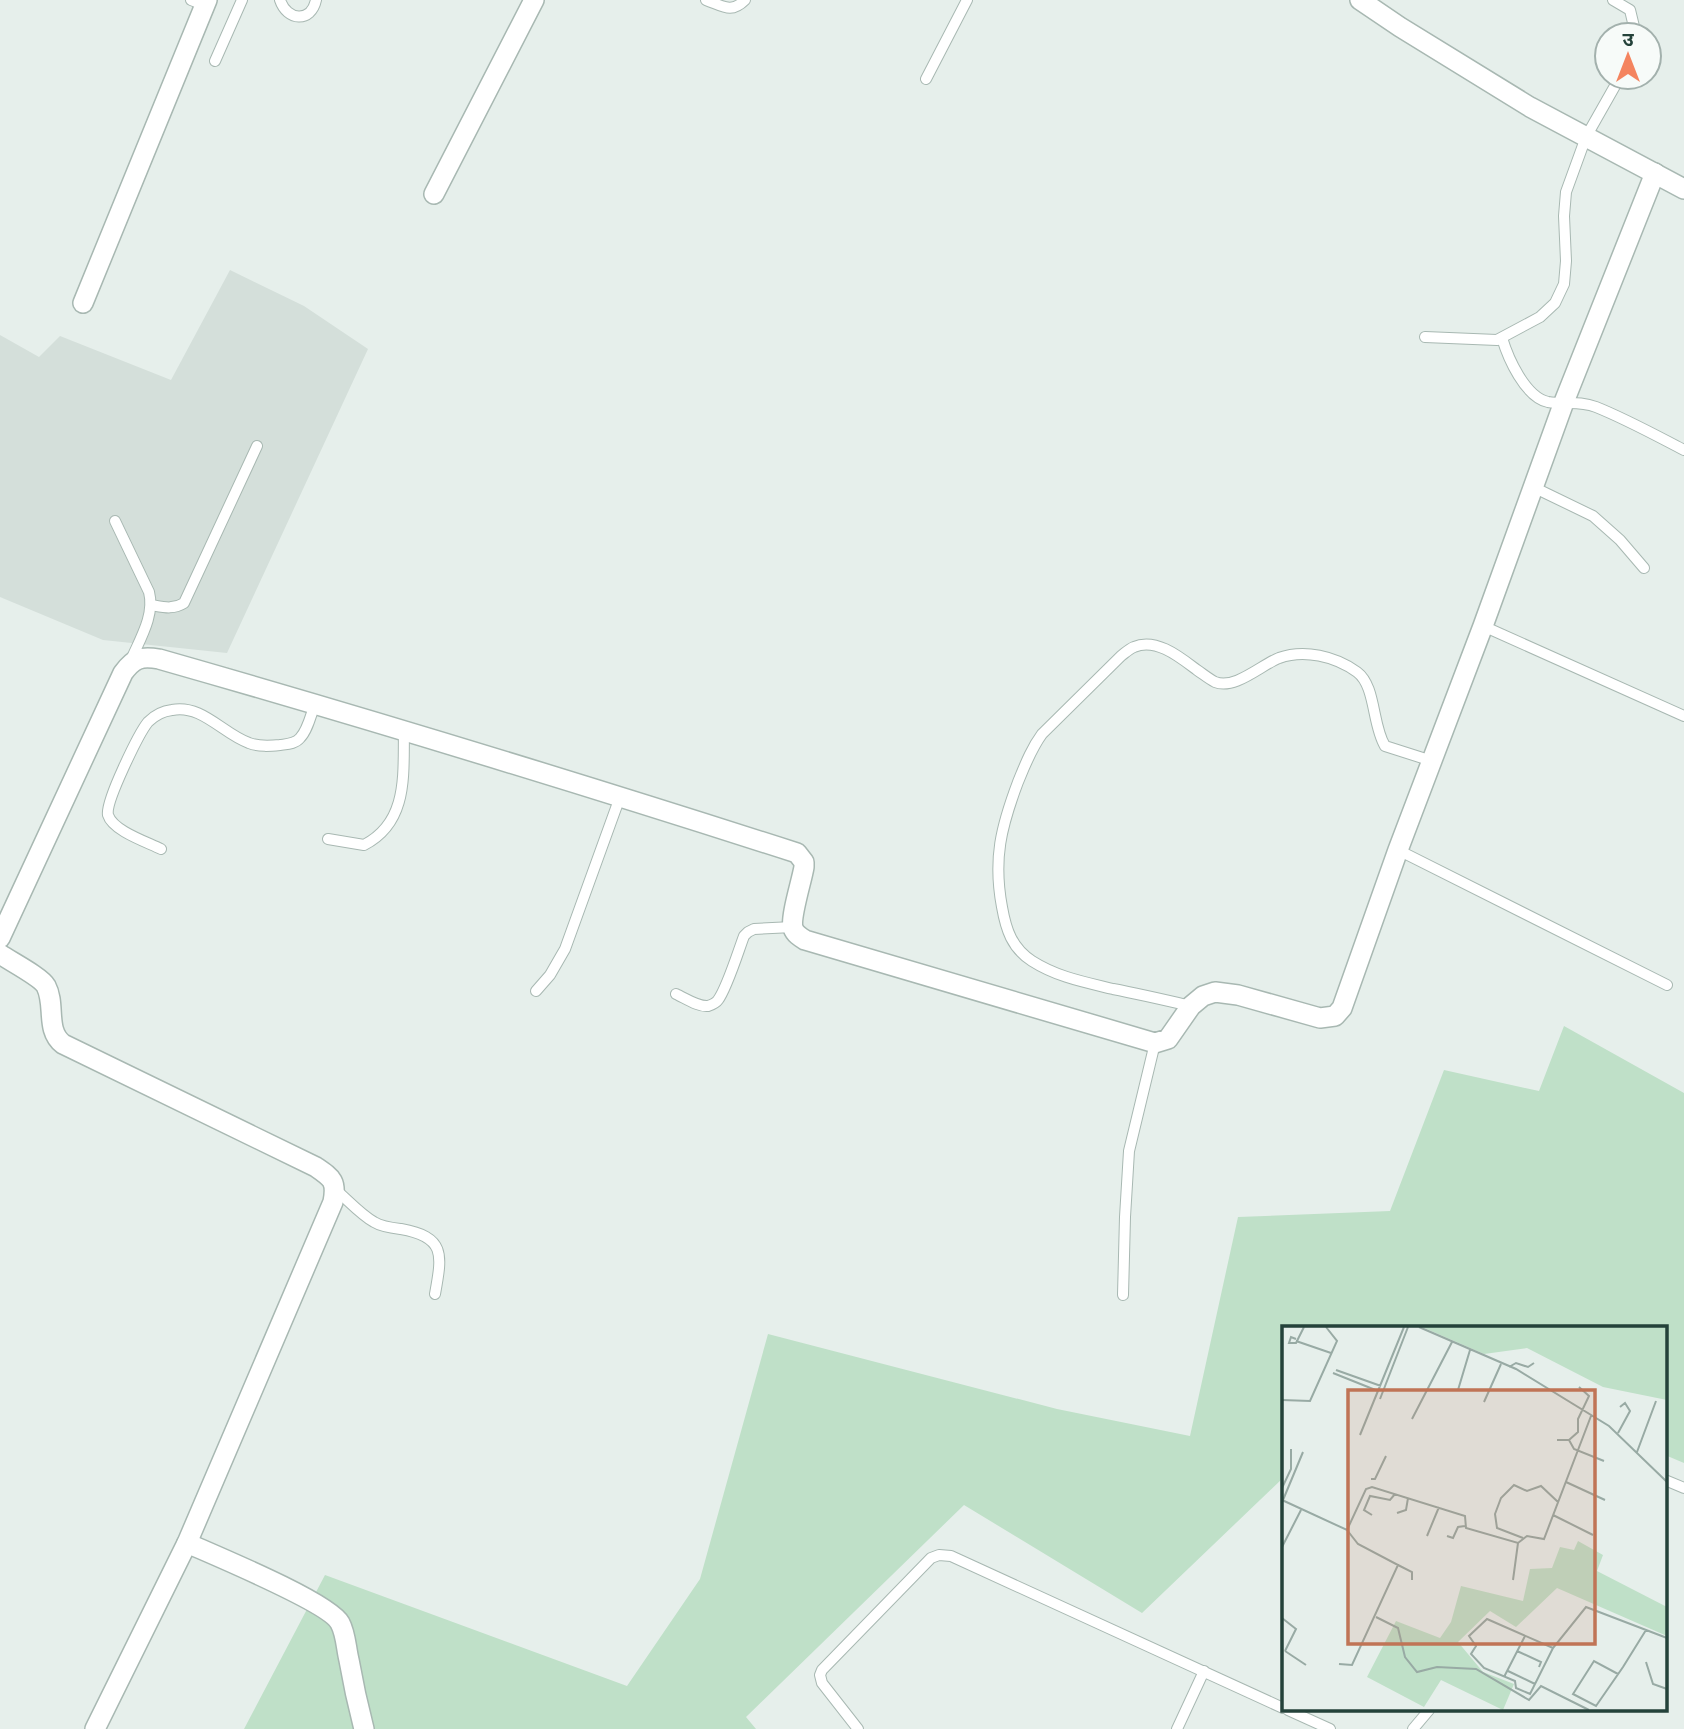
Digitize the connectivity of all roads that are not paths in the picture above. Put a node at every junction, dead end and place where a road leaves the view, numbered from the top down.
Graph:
1 (242, 0) edge
2 (280, 0) edge
3 (316, 0) edge
4 (534, 0) edge
5 (706, 0) edge
6 (745, 0) edge
7 (967, 0) edge
8 (1360, 0) edge
9 (1613, 0) edge
10 (201, 2) edge
11 (1633, 21) edge
12 (215, 61) dead end
13 (926, 79) dead end
14 (1612, 91) edge
15 (1587, 137) junction
16 (1655, 173) junction
17 (1684, 189) edge
18 (435, 194) dead end
19 (83, 303) dead end
20 (1425, 337) dead end
21 (1502, 338) junction
22 (1564, 401) junction
23 (257, 446) dead end
24 (1684, 450) edge
25 (1533, 487) junction
26 (115, 520) dead end
27 (1644, 568) dead end
28 (151, 605) junction
29 (1483, 626) junction
30 (130, 664) junction
31 (315, 703) junction
32 (1684, 716) edge
33 (404, 731) junction
34 (1432, 761) junction
35 (620, 797) junction
36 (328, 839) dead end
37 (162, 849) dead end
38 (1398, 849) junction
39 (793, 927) junction
40 (0, 938) edge
41 (0, 954) edge
42 (1667, 985) dead end
43 (536, 991) dead end
44 (676, 994) dead end
45 (1191, 1006) junction
46 (1155, 1043) junction
47 (335, 1190) junction
48 (435, 1294) dead end
49 (1124, 1295) dead end
50 (1666, 1480) edge
51 (1684, 1488) edge
52 (187, 1543) junction
53 (1204, 1671) junction
54 (1282, 1707) edge
55 (1293, 1712) edge
56 (1427, 1712) edge
57 (95, 1729) edge
58 (364, 1729) edge
59 (858, 1729) edge
60 (1177, 1729) edge
61 (1330, 1729) edge
62 (1413, 1729) edge

1 - 12 lane
2 - 3 lane
4 - 18 street
5 - 6 lane
7 - 13 lane
8 - 15 street
9 - 11 lane
10 - 19 street
14 - 15 lane
15 - 16 street
15 - 21 lane
16 - 17 street
16 - 22 street
20 - 21 lane
21 - 22 lane
22 - 24 lane
22 - 25 street
23 - 28 lane
25 - 27 lane
25 - 29 street
26 - 28 lane
28 - 30 lane
29 - 32 lane
29 - 34 street
30 - 31 street
30 - 40 street
31 - 33 street
31 - 37 lane
33 - 35 street
33 - 36 lane
34 - 38 street
34 - 45 lane
35 - 39 street
35 - 43 lane
38 - 42 lane
38 - 45 street
39 - 44 lane
39 - 46 street
41 - 47 street
45 - 46 street
46 - 49 lane
47 - 48 lane
47 - 52 street
50 - 51 lane
52 - 57 street
52 - 58 street
53 - 54 lane
53 - 59 lane
53 - 60 lane
55 - 61 lane
56 - 62 lane

